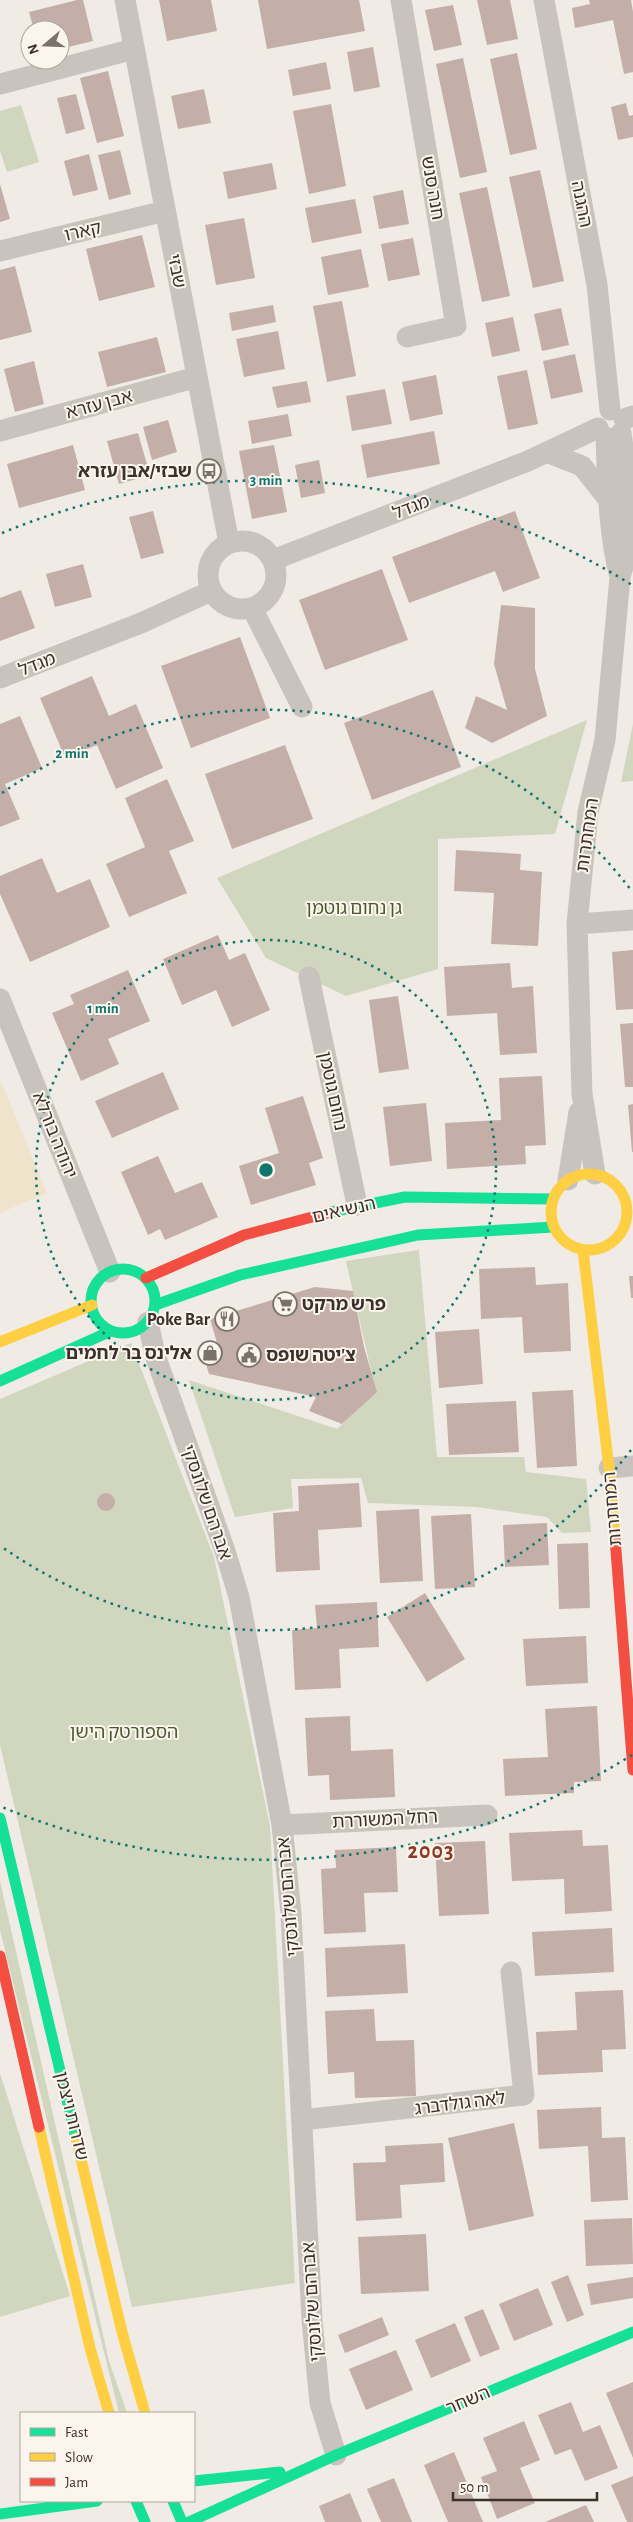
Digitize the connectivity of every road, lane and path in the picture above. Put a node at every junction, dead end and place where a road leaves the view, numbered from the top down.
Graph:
1 (125, 0) edge
2 (401, 0) edge
3 (544, 0) edge
4 (134, 49) junction
5 (0, 84) edge
6 (165, 212) junction
7 (0, 251) edge
8 (407, 336) dead end
9 (197, 377) junction
10 (615, 424) edge
11 (0, 432) edge
12 (549, 452) junction
13 (608, 499) junction
14 (229, 543) junction
15 (273, 560) junction
16 (626, 576) edge
17 (211, 591) junction
18 (252, 608) junction
19 (0, 678) edge
20 (302, 707) dead end
21 (633, 920) edge
22 (577, 924) junction
23 (309, 977) dead end
24 (0, 999) edge
25 (582, 1094) junction
26 (596, 1174) junction
27 (568, 1180) junction
28 (627, 1191) edge
29 (552, 1199) junction
30 (357, 1204) junction
31 (553, 1226) junction
32 (633, 1228) edge
33 (620, 1234) junction
34 (583, 1250) junction
35 (110, 1272) junction
36 (146, 1278) junction
37 (92, 1305) junction
38 (147, 1319) junction
39 (111, 1331) junction
40 (0, 1342) edge
41 (0, 1381) edge
42 (633, 1466) edge
43 (609, 1468) junction
44 (633, 1770) edge
45 (487, 1815) dead end
46 (0, 1818) edge
47 (282, 1825) junction
48 (0, 1956) edge
49 (511, 1972) dead end
50 (302, 2120) junction
51 (633, 2332) edge
52 (109, 2412) edge
53 (144, 2412) edge
54 (336, 2455) junction
55 (304, 2470) junction
56 (195, 2481) edge
57 (90, 2502) edge
58 (136, 2502) edge
59 (173, 2502) edge
60 (0, 2514) edge
61 (145, 2522) edge
62 (182, 2522) edge
63 (189, 2522) edge

1 - 4 street, שבזי
2 - 8 street, חנה סנש
3 - 10 street, ההגנה
4 - 5 street
4 - 6 street, שבזי
6 - 7 street, קארו
6 - 9 street, שבזי
9 - 11 street, אבן עזרא
9 - 14 street, שבזי
10 - 12 street, מגדל
10 - 13 street, המחתרות
10 - 16 street, המחתרות
12 - 13 street
12 - 15 street, מגדל
13 - 16 street, המחתרות
14 - 15 street
14 - 17 street
15 - 18 street
16 - 22 street, המחתרות
17 - 18 street
17 - 19 street, מגדל
18 - 20 street
21 - 22 street
22 - 25 street, המחתרות
23 - 30 street, נחום גוטמן
24 - 35 street, יהודה בורלא
25 - 26 street, המחתרות
25 - 27 street, המחתרות
26 - 27 street
26 - 28 street
27 - 29 street
28 - 33 street
29 - 30 street, הנשיאים
29 - 31 street
30 - 36 street, הנשיאים
31 - 34 street
31 - 38 street
32 - 33 street
33 - 34 street
34 - 43 street, המחתרות
35 - 36 street
35 - 37 street
36 - 38 street
37 - 39 street
37 - 40 street
38 - 39 street
38 - 47 street, אברהם שלונסקי
39 - 41 street
42 - 43 street
43 - 44 street, המחתרות
45 - 47 street, רחל המשוררת
46 - 53 street, שדרות ויצמן
47 - 50 street, אברהם שלונסקי
48 - 52 street, שדרות ויצמן
49 - 50 street, לאה גולדברג
50 - 54 street, אברהם שלונסקי
51 - 54 street, השחר
54 - 55 street, השחר
55 - 56 street, השחר
55 - 63 street, השחר
57 - 60 street
58 - 61 street
59 - 62 street

